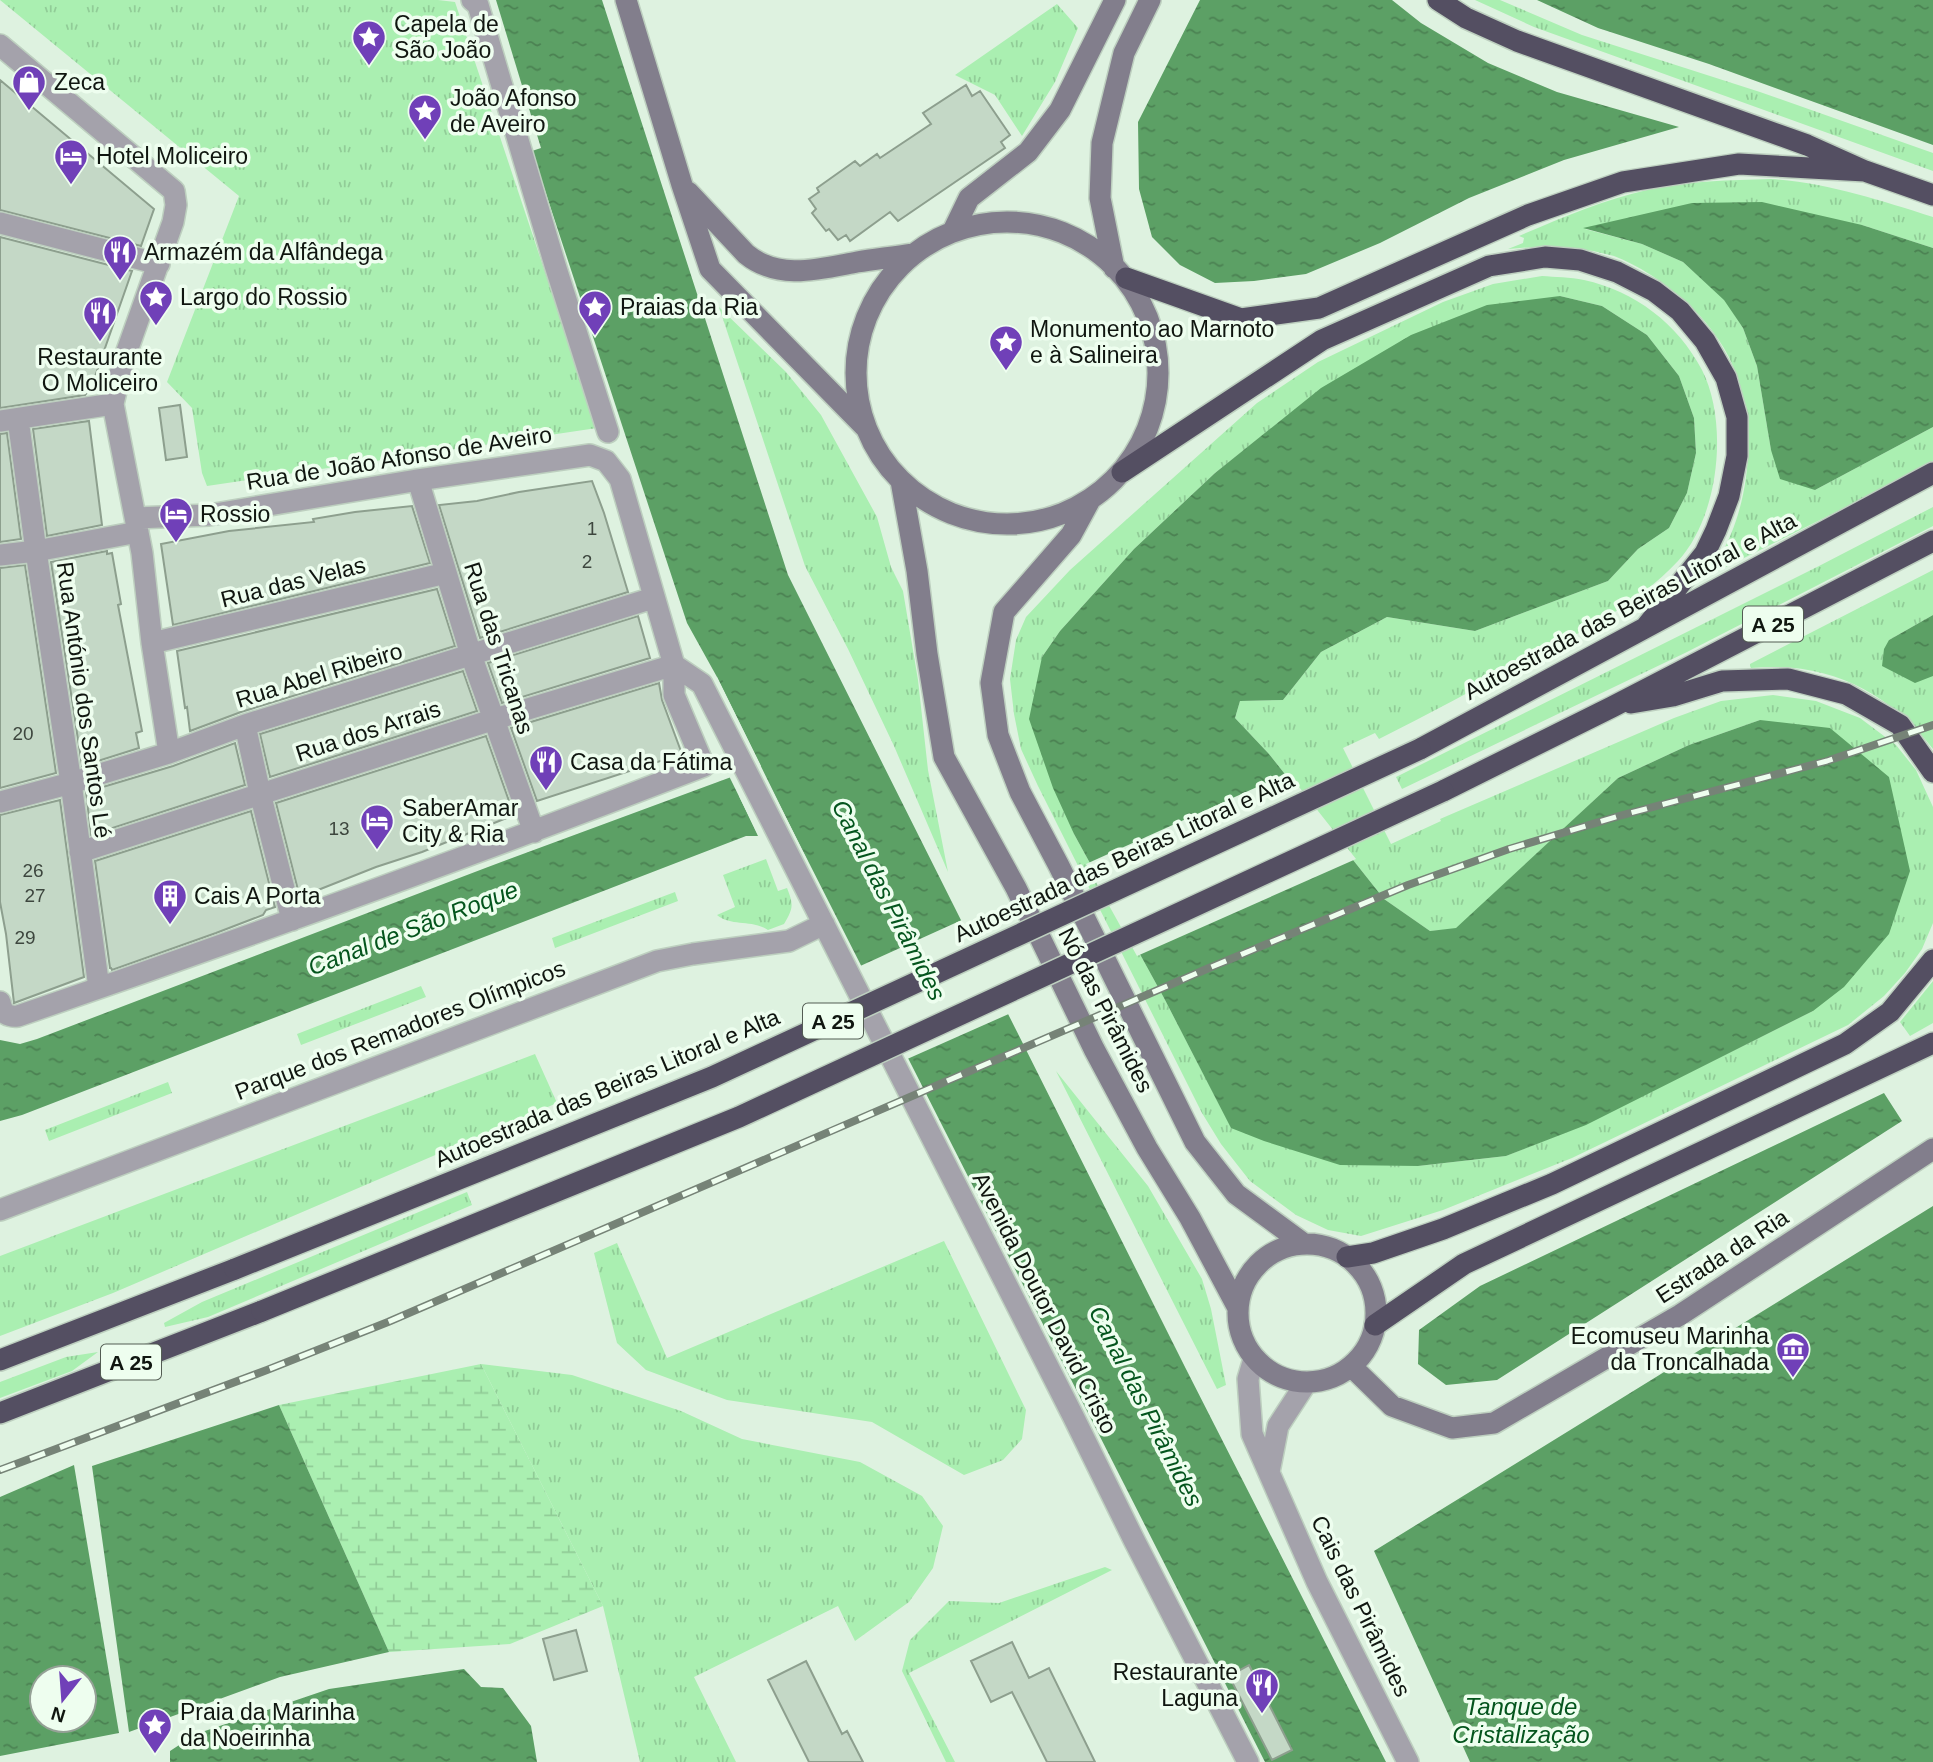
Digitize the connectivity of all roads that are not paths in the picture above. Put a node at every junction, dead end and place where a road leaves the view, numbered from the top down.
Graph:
1 (472, 0) edge
2 (626, 0) edge
3 (1115, 0) edge
4 (1150, 0) edge
5 (1438, 0) edge
6 (0, 45) edge
7 (1866, 171) junction
8 (682, 185) junction
9 (1933, 195) edge
10 (0, 223) edge
11 (953, 231) junction
12 (912, 254) junction
13 (159, 264) junction
14 (1120, 273) junction
15 (113, 404) junction
16 (9, 420) edge
17 (865, 427) junction
18 (608, 432) dead end
19 (1122, 472) junction
20 (1933, 473) edge
21 (418, 480) junction
22 (901, 481) junction
23 (1090, 500) junction
24 (137, 525) junction
25 (1933, 541) edge
26 (36, 551) junction
27 (0, 555) edge
28 (446, 573) junction
29 (653, 598) junction
30 (1645, 628) junction
31 (152, 643) junction
32 (471, 655) junction
33 (674, 665) junction
34 (1612, 706) junction
35 (495, 719) junction
36 (245, 725) junction
37 (169, 753) junction
38 (1933, 772) edge
39 (71, 783) junction
40 (260, 793) junction
41 (0, 802) edge
42 (534, 832) junction
43 (80, 852) junction
44 (292, 920) junction
45 (824, 924) junction
46 (1933, 960) edge
47 (99, 988) junction
48 (3, 1008) edge
49 (1933, 1043) edge
50 (1933, 1149) edge
51 (0, 1210) edge
52 (1304, 1244) junction
53 (1347, 1257) junction
54 (1238, 1308) junction
55 (1375, 1325) junction
56 (1254, 1359) junction
57 (0, 1360) edge
58 (1351, 1366) junction
59 (1306, 1382) junction
60 (0, 1413) edge
61 (1269, 1472) junction
62 (1248, 1762) edge
63 (1408, 1762) edge

1 - 18 street
2 - 8 main road
3 - 11 main road
4 - 14 main road
5 - 7 highway
6 - 13 street
7 - 9 highway
7 - 14 highway
8 - 12 main road
8 - 17 main road
10 - 13 street
11 - 12 main road
11 - 14 main road
12 - 17 main road
13 - 15 street
14 - 19 main road
15 - 16 street
15 - 24 street
16 - 26 street, Rua António dos Santos Lé
17 - 22 main road
19 - 23 main road
19 - 30 highway
20 - 30 highway, Autoestrada das Beiras Litoral e Alta / A 25
21 - 24 street, Rua de João Afonso de Aveiro
21 - 28 street, Rua das Tricanas
21 - 29 street, Rua de João Afonso de Aveiro
22 - 23 main road
22 - 54 main road, Nó das Pirâmides
23 - 52 main road, Nó das Pirâmides
24 - 26 street, Rua de João Afonso de Aveiro
24 - 31 street
25 - 34 highway, A 25
26 - 27 street, Rua de João Afonso de Aveiro
26 - 39 street, Rua António dos Santos Lé
28 - 31 street, Rua das Velas
28 - 32 street, Rua das Tricanas
29 - 32 street, Rua Abel Ribeiro
29 - 33 street
30 - 57 highway, Autoestrada das Beiras Litoral e Alta / A 25, bridge
31 - 37 street
32 - 35 street, Rua das Tricanas
32 - 36 street, Rua Abel Ribeiro
33 - 35 street, Rua dos Arrais
33 - 42 street
33 - 45 street, Avenida Doutor David Cristo
34 - 38 highway
34 - 60 highway, A 25, bridge
35 - 40 street, Rua dos Arrais
35 - 42 street, Rua das Tricanas
36 - 37 street, Rua Abel Ribeiro
36 - 40 street
37 - 39 street, Rua Abel Ribeiro
39 - 41 street, Rua Abel Ribeiro
39 - 43 street, Rua António dos Santos Lé
40 - 43 street, Rua dos Arrais
40 - 44 street
42 - 44 street
43 - 47 street, Rua António dos Santos Lé
44 - 47 street
45 - 51 street, Parque dos Remadores Olímpicos
45 - 62 street, Avenida Doutor David Cristo
46 - 53 highway
47 - 48 street
49 - 55 highway
50 - 58 main road, Estrada da Ria
52 - 53 main road, Nó das Pirâmides
52 - 54 main road, Nó das Pirâmides
53 - 55 main road
54 - 56 main road, Nó das Pirâmides
55 - 58 main road
56 - 59 main road
56 - 61 street, Cais das Pirâmides
58 - 59 main road
59 - 61 street
61 - 63 street, Cais das Pirâmides

